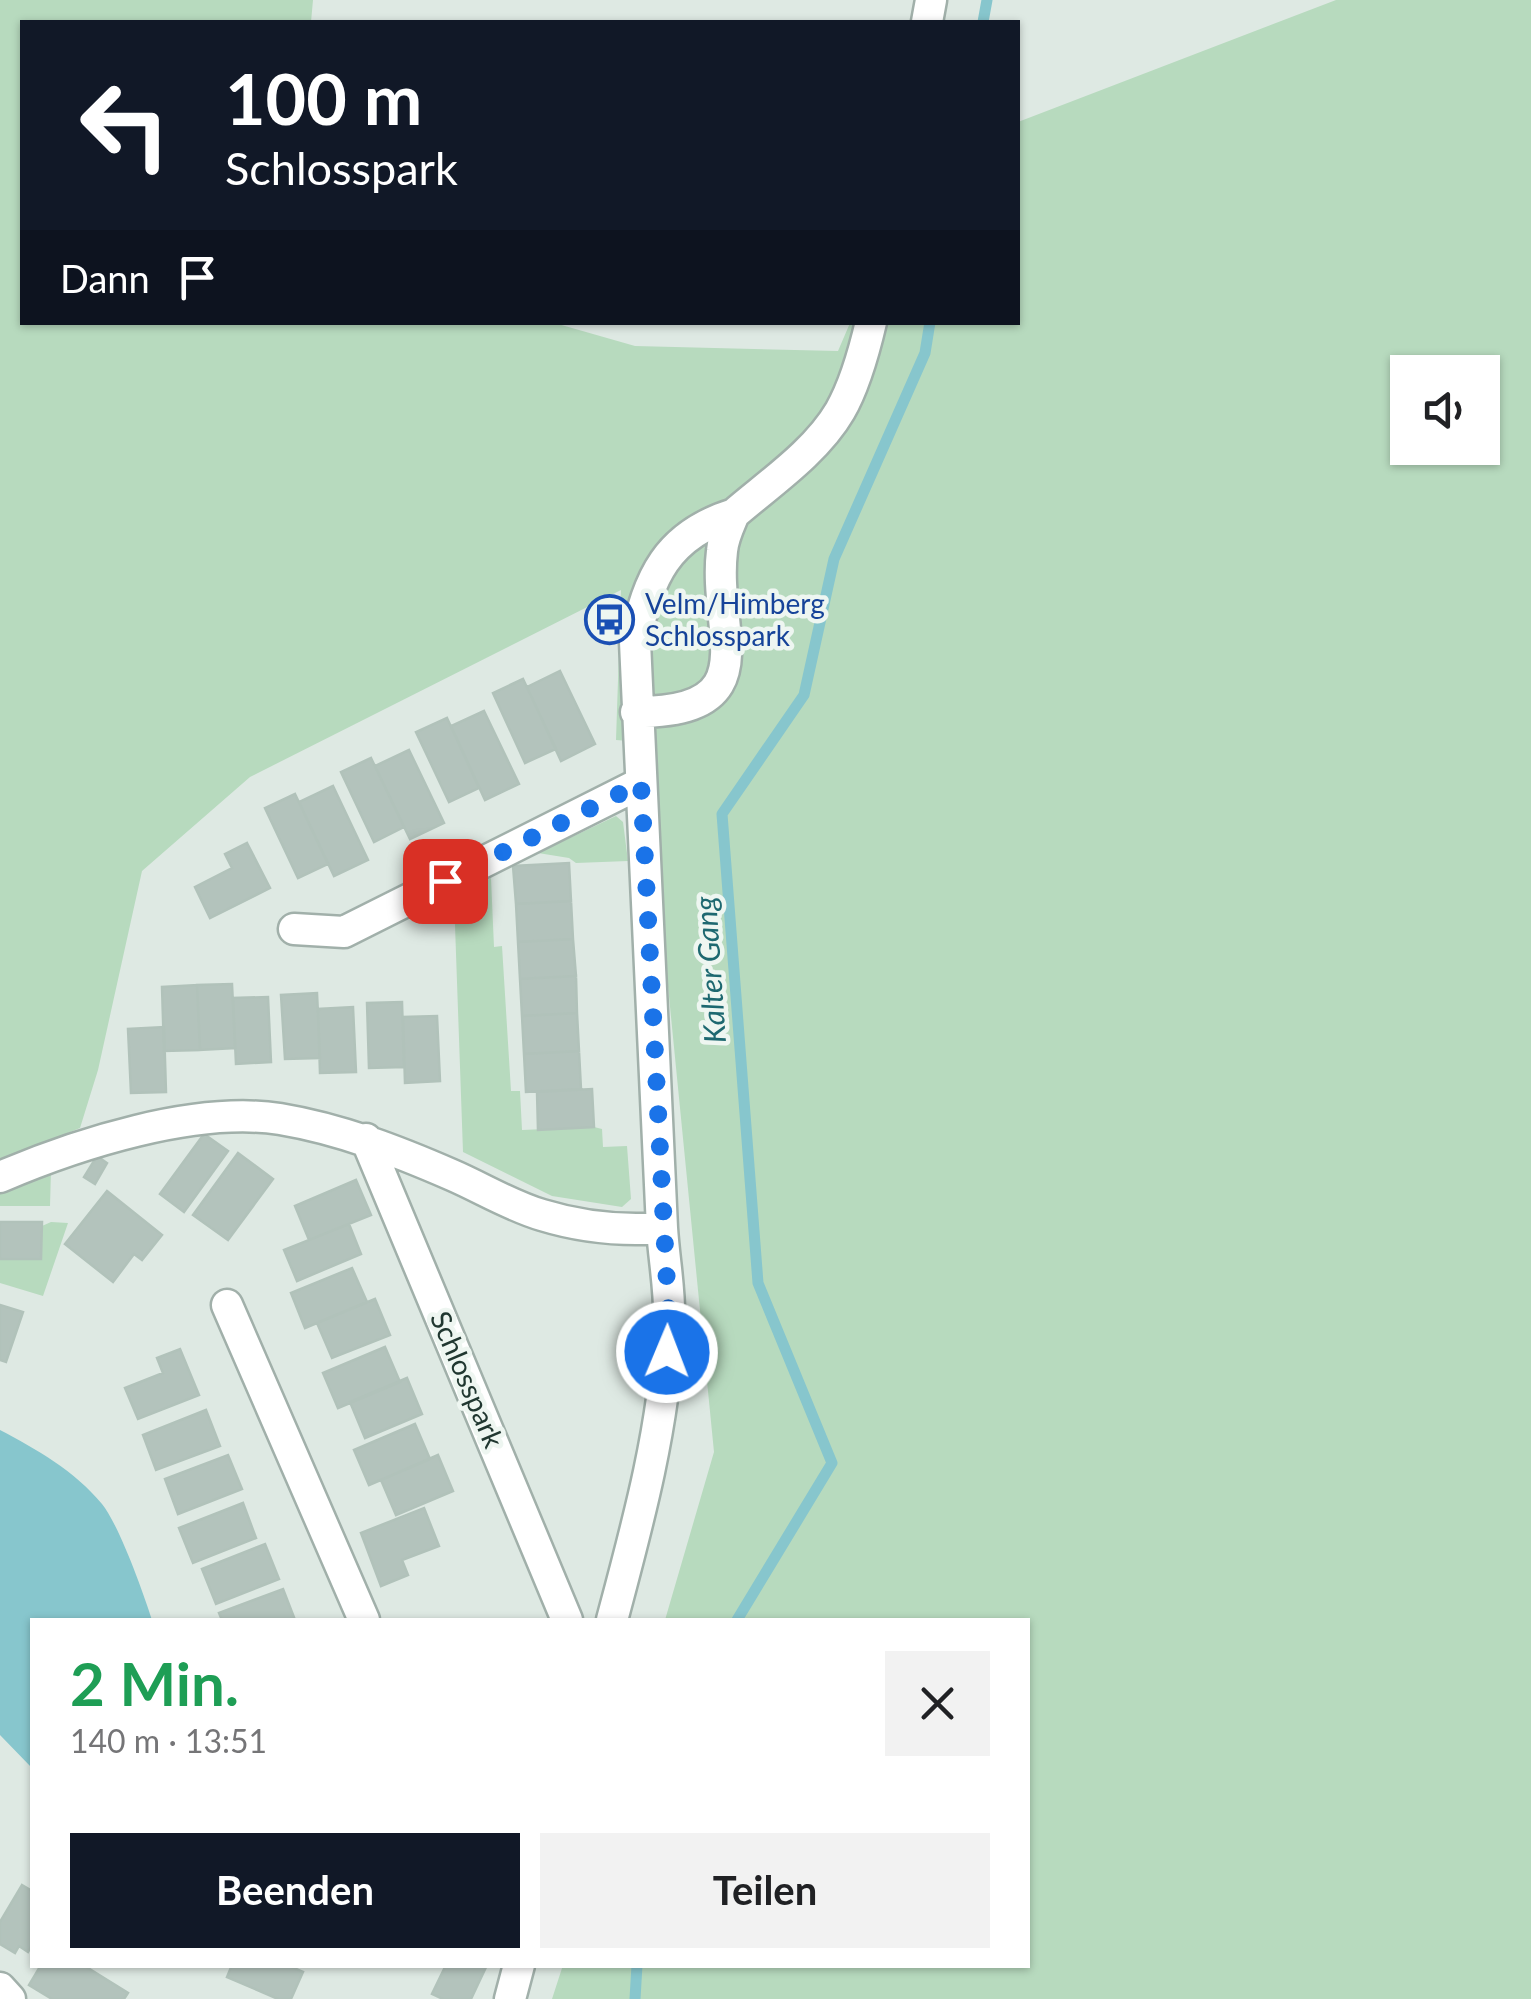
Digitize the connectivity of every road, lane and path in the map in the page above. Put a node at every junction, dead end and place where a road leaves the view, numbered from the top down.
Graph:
1 (869, 325) edge
2 (734, 514) junction
3 (636, 712) junction
4 (641, 783) junction
5 (294, 929) dead end
6 (366, 1139) junction
7 (0, 1177) edge
8 (662, 1228) junction
9 (227, 1305) dead end
10 (363, 1618) edge
11 (567, 1618) edge
12 (613, 1618) edge
13 (518, 1968) edge
14 (0, 1988) edge
15 (10, 1999) edge
16 (510, 1999) edge

1 - 2 street
2 - 3 street
2 - 3 street
3 - 4 street
4 - 5 street
4 - 8 street
6 - 7 street
6 - 8 street
6 - 11 street, Schlosspark
8 - 12 street
9 - 10 street
13 - 16 street
14 - 15 street

